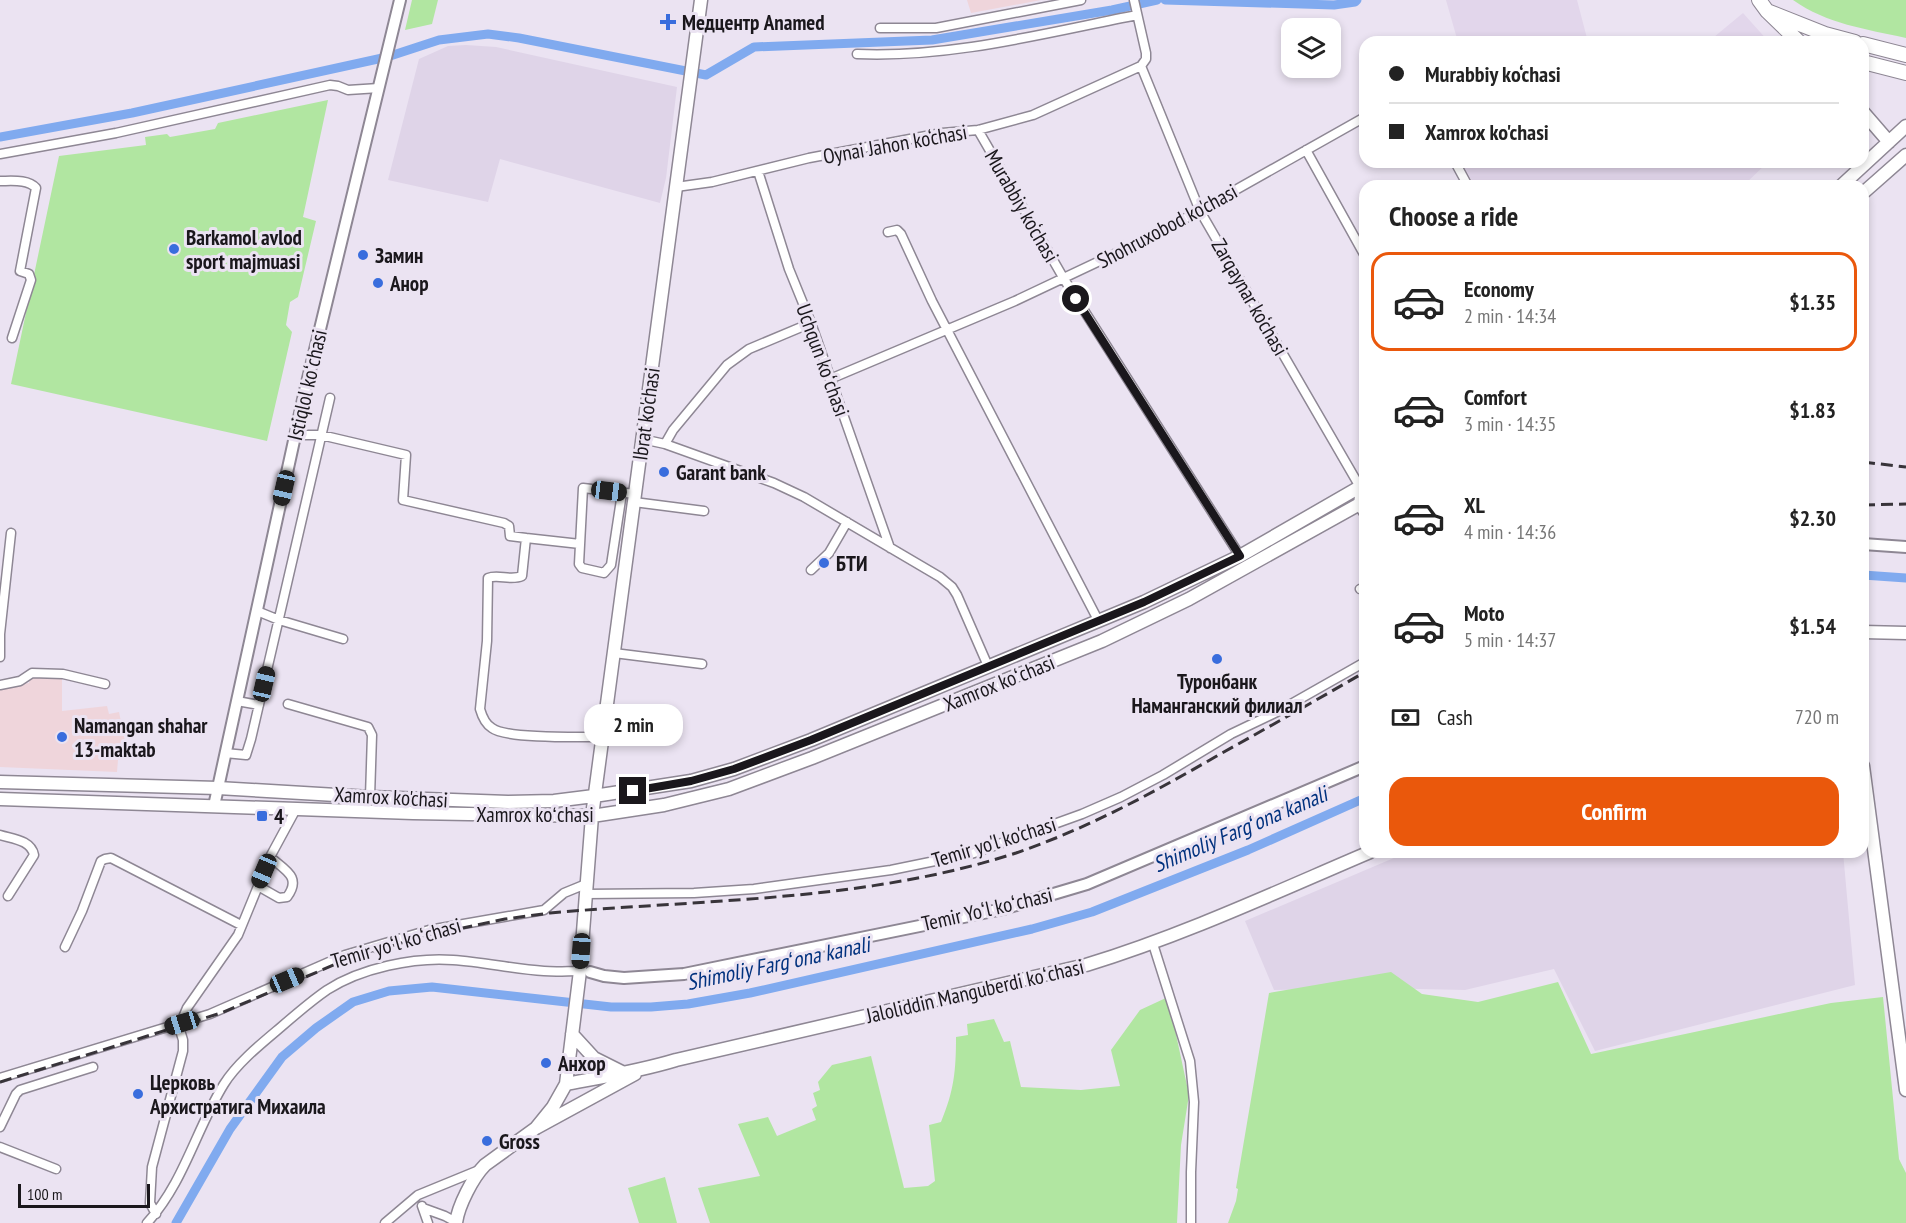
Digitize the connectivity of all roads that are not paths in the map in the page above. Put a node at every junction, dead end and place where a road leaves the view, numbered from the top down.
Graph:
1 (400, 0) edge
2 (701, 0) edge
3 (1081, 0) edge
4 (1134, 0) edge
5 (1763, 6) edge
6 (1137, 14) junction
7 (880, 28) dead end
8 (1793, 36) edge
9 (1832, 36) edge
10 (1869, 46) edge
11 (857, 54) dead end
12 (1906, 55) edge
13 (1869, 64) edge
14 (1141, 66) junction
15 (1906, 73) edge
16 (379, 88) junction
17 (1869, 119) edge
18 (1359, 120) edge
19 (1906, 126) edge
20 (978, 130) junction
21 (1889, 142) junction
22 (1306, 150) junction
23 (0, 154) edge
24 (1905, 158) edge
25 (1869, 160) edge
26 (1861, 168) edge
27 (758, 171) junction
28 (1848, 180) edge
29 (0, 181) edge
30 (676, 187) junction
31 (1869, 188) edge
32 (1200, 211) junction
33 (888, 232) dead end
34 (1359, 245) edge
35 (1064, 279) junction
36 (811, 323) junction
37 (948, 330) junction
38 (12, 338) dead end
39 (830, 379) junction
40 (330, 398) dead end
41 (295, 435) junction
42 (321, 435) junction
43 (642, 439) junction
44 (665, 444) junction
45 (1359, 479) edge
46 (1359, 488) edge
47 (630, 496) junction
48 (1359, 509) edge
49 (704, 511) dead end
50 (847, 522) junction
51 (11, 533) dead end
52 (526, 538) junction
53 (580, 544) junction
54 (1869, 544) edge
55 (1906, 547) edge
56 (891, 548) junction
57 (1240, 556) junction
58 (812, 570) dead end
59 (257, 611) junction
60 (279, 620) junction
61 (1098, 620) junction
62 (1869, 632) edge
63 (1906, 633) edge
64 (343, 639) dead end
65 (1020, 652) junction
66 (614, 653) junction
67 (0, 657) edge
68 (702, 664) dead end
69 (1359, 665) edge
70 (988, 666) junction
71 (1027, 671) junction
72 (105, 684) dead end
73 (0, 686) edge
74 (237, 701) junction
75 (259, 705) junction
76 (288, 705) dead end
77 (602, 737) junction
78 (225, 753) junction
79 (1359, 769) edge
80 (0, 782) edge
81 (218, 788) junction
82 (594, 796) junction
83 (370, 797) junction
84 (0, 799) edge
85 (214, 806) junction
86 (297, 808) junction
87 (1869, 811) edge
88 (592, 816) junction
89 (0, 835) edge
90 (270, 857) junction
91 (1359, 857) edge
92 (258, 886) junction
93 (585, 889) junction
94 (8, 896) dead end
95 (241, 925) junction
96 (1154, 944) junction
97 (65, 947) dead end
98 (585, 971) junction
99 (180, 1025) junction
100 (573, 1029) junction
101 (93, 1067) dead end
102 (642, 1070) junction
103 (622, 1072) junction
104 (0, 1078) edge
105 (566, 1084) junction
106 (1906, 1090) edge
107 (0, 1127) edge
108 (536, 1128) junction
109 (0, 1147) edge
110 (57, 1169) dead end
111 (480, 1170) junction
112 (418, 1195) junction
113 (423, 1208) junction
114 (156, 1214) junction
115 (147, 1223) edge
116 (385, 1223) edge
117 (428, 1223) edge
118 (456, 1223) edge
119 (1191, 1223) edge

1 - 16 street, Istiqlol koʻchasi
2 - 30 main road, Ibrat ko'chasi
3 - 7 street
4 - 6 street
5 - 8 main road
5 - 9 main road
6 - 11 street
6 - 14 street
10 - 12 main road
13 - 15 main road
14 - 20 street, Oynai Jahon ko‘chasi
14 - 32 street, Zarqaynar ko‘chasi
16 - 23 street
16 - 41 street, Istiqlol koʻchasi
17 - 21 main road
18 - 22 street, Shohruxobod ko'chasi
19 - 21 main road
20 - 27 street, Oynai Jahon ko‘chasi
20 - 35 street, Murabbiy ko‘chasi
21 - 25 main road
22 - 32 street, Shohruxobod ko'chasi
22 - 34 street
24 - 31 main road
26 - 28 main road
27 - 30 street, Oynai Jahon ko‘chasi
27 - 36 street, Uchqun koʻchasi
29 - 38 street
30 - 43 main road, Ibrat ko'chasi
32 - 35 street, Shohruxobod ko'chasi
32 - 45 street, Zarqaynar ko‘chasi
33 - 37 street
35 - 37 street, Shohruxobod ko'chasi
35 - 57 street, Murabbiy ko‘chasi
36 - 39 street, Uchqun koʻchasi
36 - 44 street
37 - 39 street, Shohruxobod ko'chasi
37 - 61 street
39 - 56 street, Uchqun koʻchasi
40 - 42 street
41 - 42 street
41 - 59 street, Istiqlol koʻchasi
42 - 52 street
42 - 60 street
43 - 44 street
43 - 47 main road, Ibrat ko'chasi
44 - 50 street
46 - 57 main road, Xamrox ko'chasi
47 - 49 street
47 - 53 street
47 - 53 street
47 - 66 main road, Ibrat ko'chasi
48 - 71 main road, Xamrox koʻchasi
50 - 56 street
50 - 58 street
51 - 67 street
52 - 53 street
52 - 77 street
54 - 55 street
56 - 70 street
57 - 61 main road, Xamrox ko'chasi
59 - 60 street
59 - 74 street, Istiqlol koʻchasi
60 - 64 street
60 - 75 street
61 - 65 main road, Xamrox ko'chasi
62 - 63 main road
65 - 70 main road, Xamrox ko'chasi
65 - 71 street
66 - 68 street
66 - 77 main road, Ibrat ko'chasi
69 - 93 street, Temir yo'l ko'chasi
70 - 82 main road, Xamrox ko'chasi
71 - 88 main road, Xamrox koʻchasi
72 - 73 street
74 - 75 street
74 - 78 street, Istiqlol koʻchasi
75 - 78 street
76 - 83 street
77 - 82 main road, Ibrat ko'chasi
78 - 81 street, Istiqlol koʻchasi
79 - 98 street, Temir Yoʻl koʻchasi
80 - 81 main road, Xamrox ko'chasi
81 - 83 main road, Xamrox ko'chasi
81 - 85 street, Istiqlol koʻchasi
82 - 83 main road, Xamrox ko'chasi
82 - 88 main road, Ibrat ko'chasi
84 - 85 main road, Xamrox koʻchasi
85 - 86 main road, Xamrox koʻchasi
86 - 88 main road, Xamrox koʻchasi
86 - 90 street
87 - 106 main road
88 - 93 main road, Ibrat ko'chasi
89 - 94 street
90 - 92 street
90 - 92 street
91 - 96 main road, Jaloliddin Manguberdi koʻchasi
92 - 95 street
93 - 98 main road, Ibrat ko'chasi
93 - 99 street, Temir yoʻl koʻchasi
95 - 97 street
95 - 99 street
96 - 102 main road, Jaloliddin Manguberdi koʻchasi
96 - 119 street
98 - 100 main road, Ibrat ko'chasi
98 - 114 street
99 - 104 street, Temir yoʻl koʻchasi
99 - 114 street
100 - 103 main road
100 - 105 main road, Ibrat ko'chasi
101 - 107 street
102 - 103 main road, Jaloliddin Manguberdi koʻchasi
102 - 108 main road
103 - 105 main road, Jaloliddin Manguberdi koʻchasi
105 - 108 main road
108 - 111 main road
109 - 110 street
111 - 112 street
111 - 118 main road
112 - 113 street
112 - 116 street
113 - 117 street
113 - 118 street
114 - 115 street

